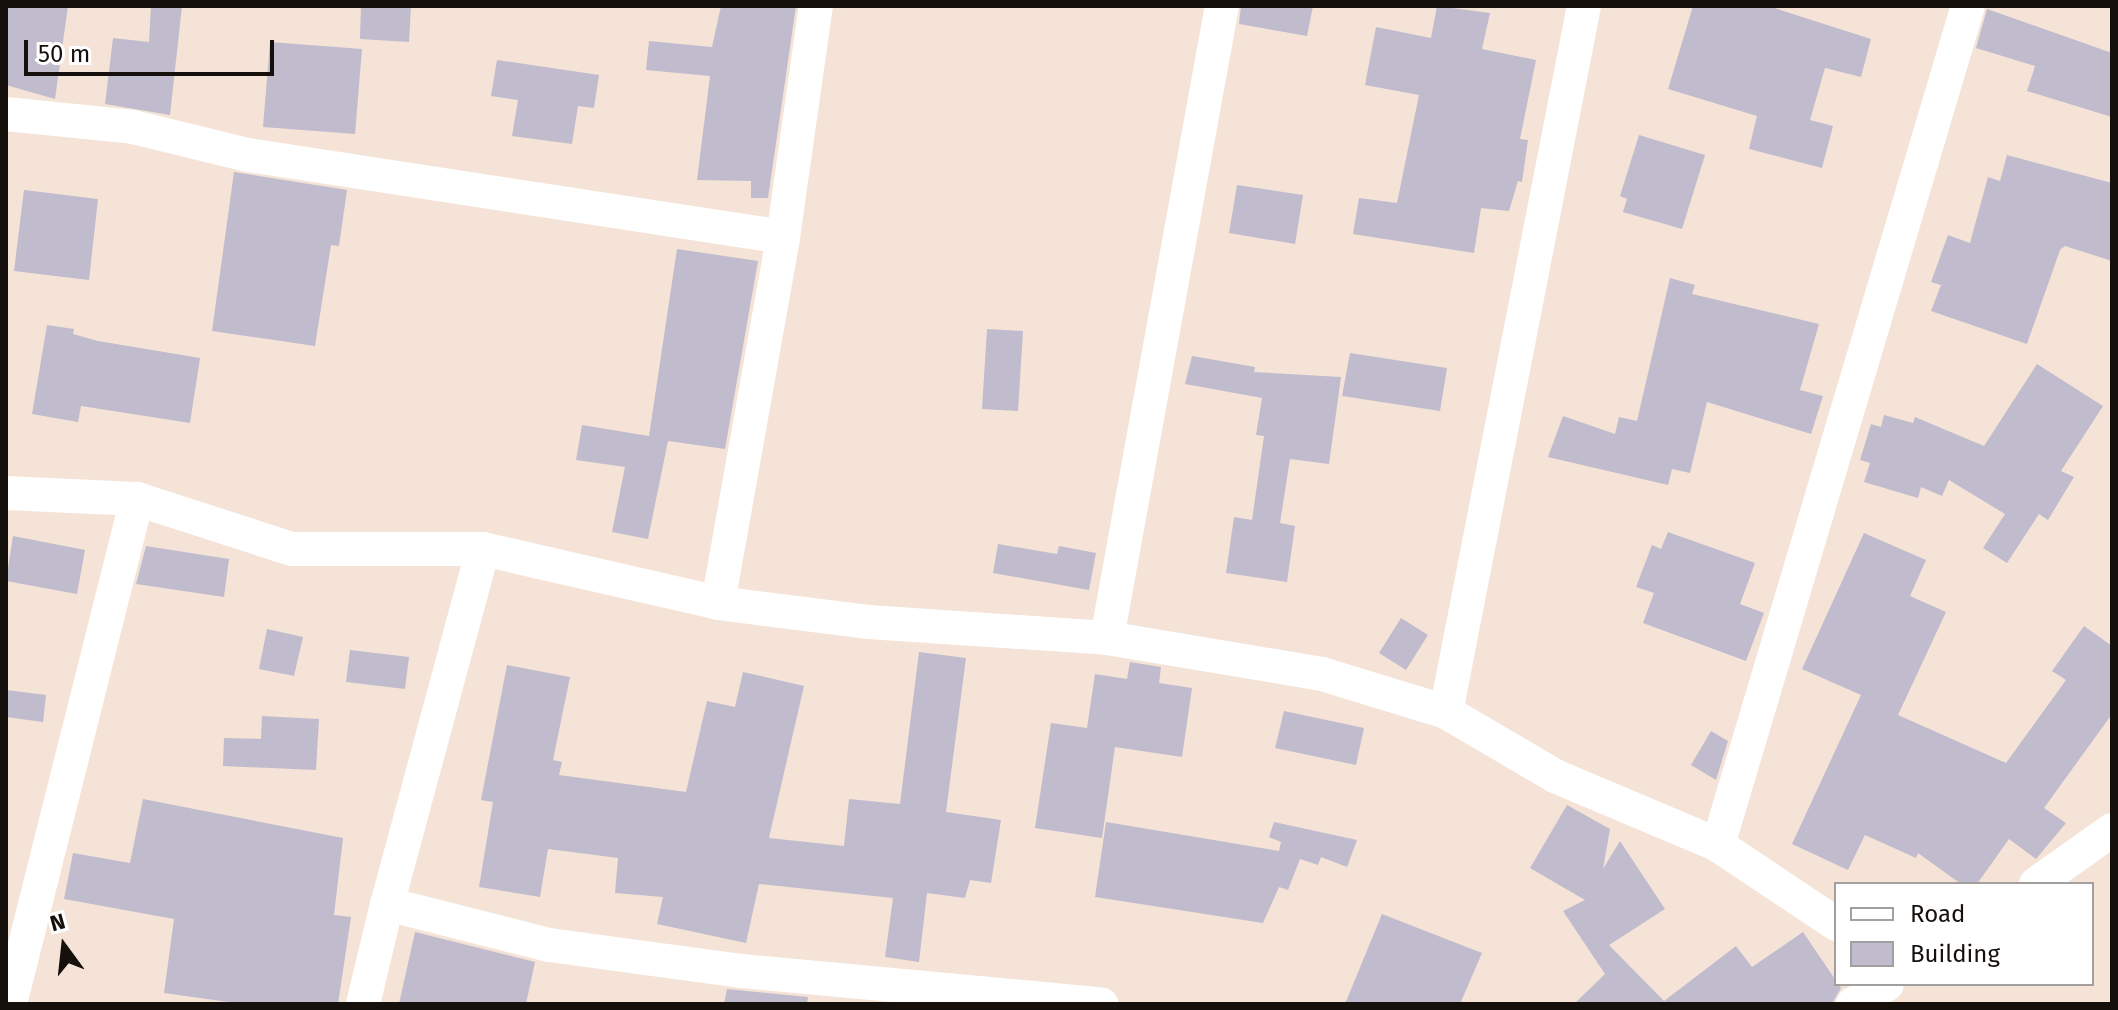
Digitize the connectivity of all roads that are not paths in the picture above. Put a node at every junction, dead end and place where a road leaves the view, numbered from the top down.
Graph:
1 (816, 6) edge
2 (1222, 6) edge
3 (1584, 6) edge
4 (1968, 6) edge
5 (6, 114) edge
6 (783, 237) junction
7 (6, 493) edge
8 (137, 499) junction
9 (483, 549) junction
10 (718, 603) junction
11 (1107, 638) junction
12 (1446, 712) junction
13 (2112, 830) edge
14 (1718, 845) junction
15 (2039, 882) edge
16 (387, 904) junction
17 (1834, 923) edge
18 (1884, 986) edge
19 (1096, 1003) edge
20 (10, 1004) edge
21 (363, 1004) edge
22 (1853, 1004) edge

1 - 6 street
2 - 11 street
3 - 12 street
4 - 14 street
5 - 6 street
6 - 10 street
7 - 8 street
8 - 9 street
8 - 20 street
9 - 10 street
9 - 16 street
10 - 11 street
11 - 12 street
12 - 14 street
13 - 15 street
14 - 17 street
16 - 19 street
16 - 21 street
18 - 22 street

